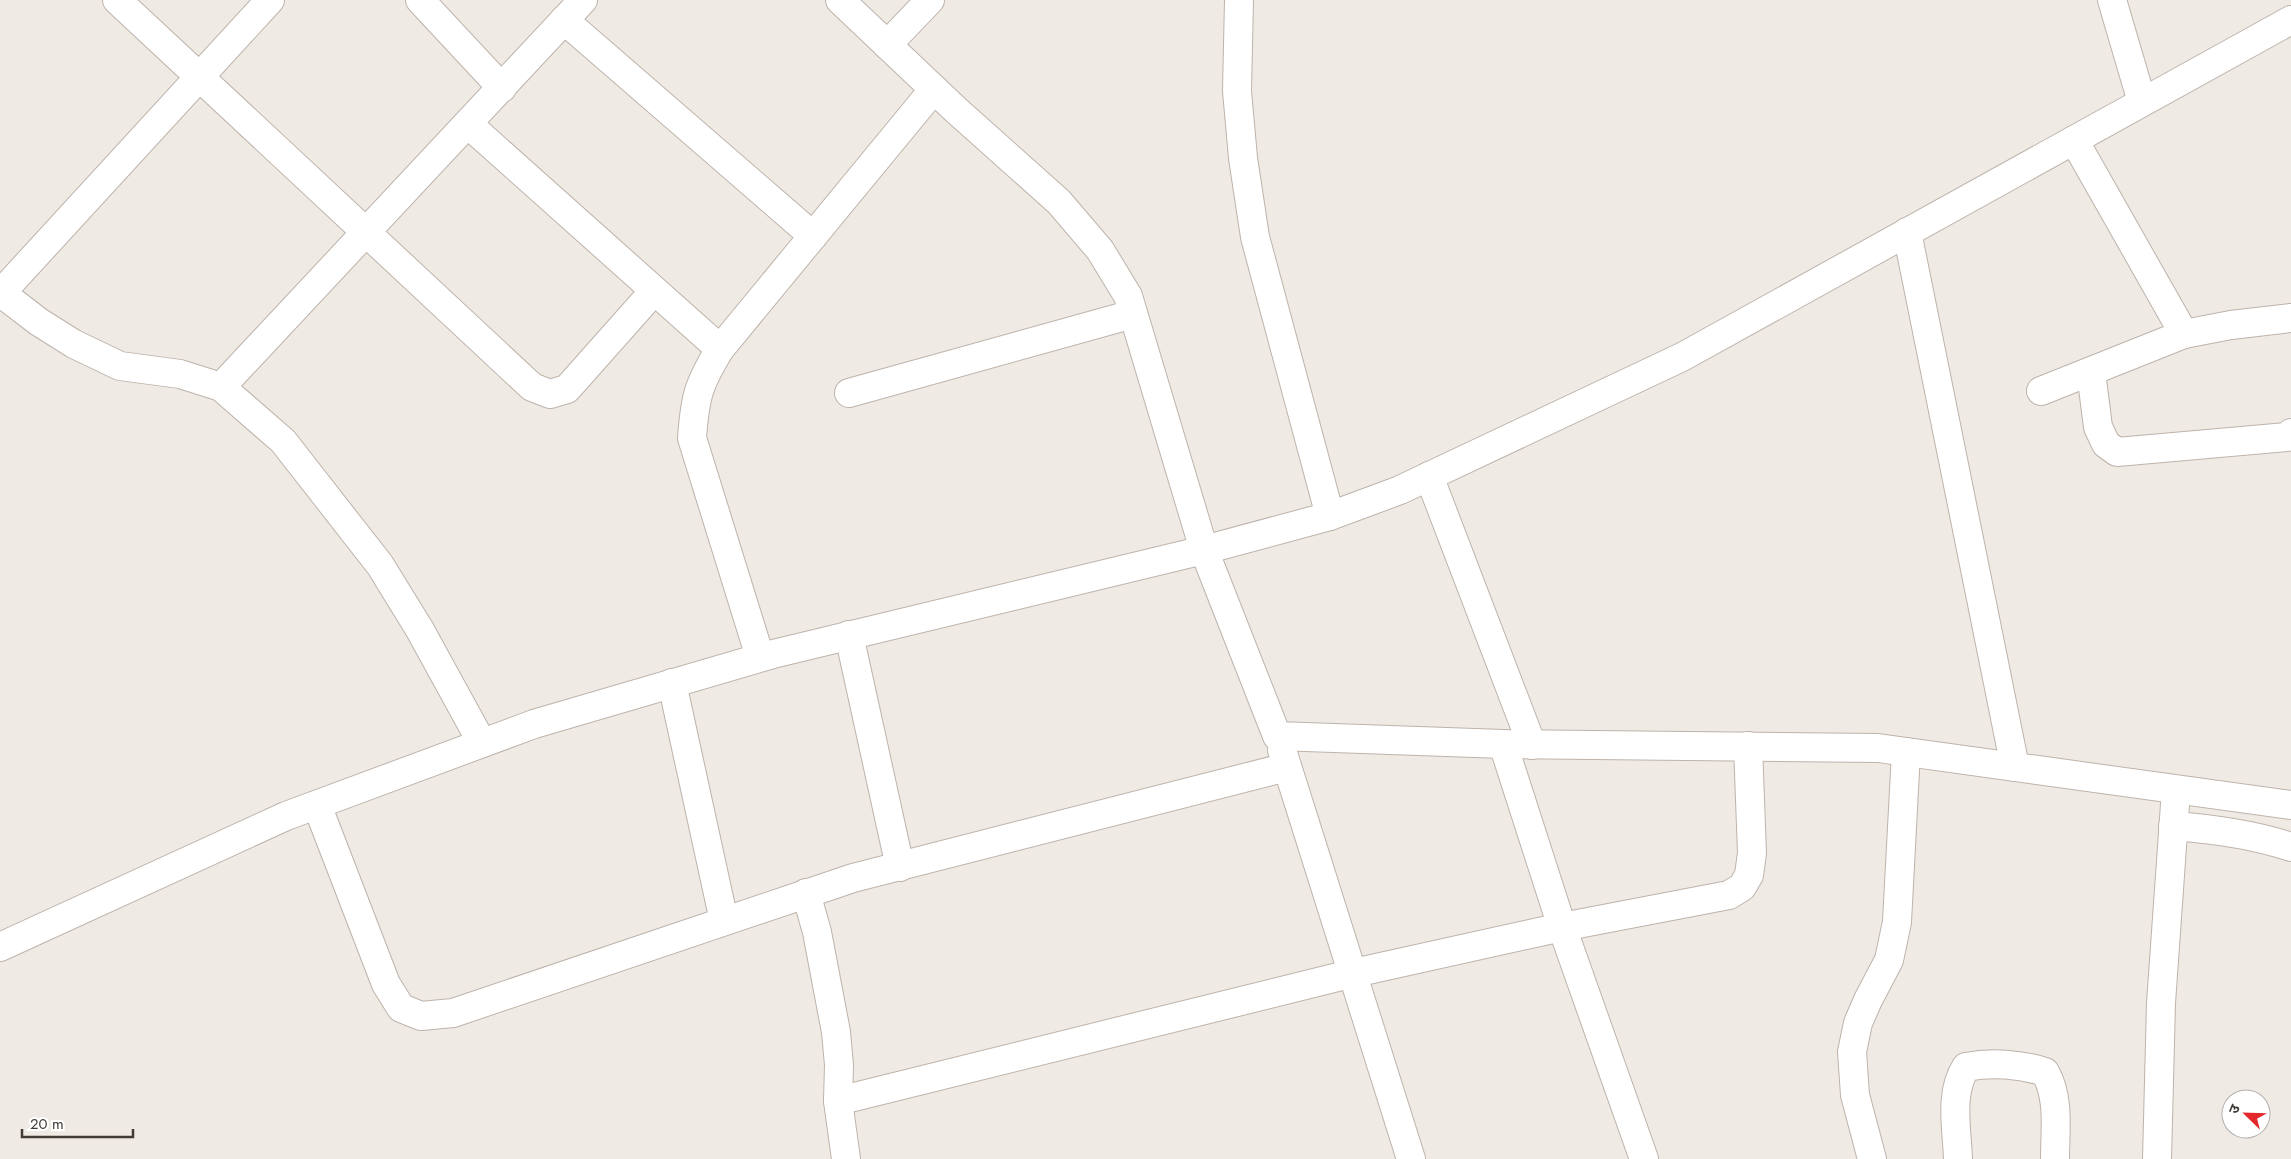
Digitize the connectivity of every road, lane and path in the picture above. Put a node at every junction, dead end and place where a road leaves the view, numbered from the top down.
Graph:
1 (117, 0) edge
2 (270, 0) edge
3 (420, 0) edge
4 (583, 0) edge
5 (840, 0) edge
6 (930, 0) edge
7 (1238, 0) edge
8 (2112, 0) edge
9 (564, 20) junction
10 (2291, 20) edge
11 (887, 45) junction
12 (199, 78) junction
13 (502, 88) junction
14 (934, 89) junction
15 (2142, 102) junction
16 (468, 124) junction
17 (2074, 140) junction
18 (368, 232) junction
19 (1907, 232) junction
20 (813, 236) junction
21 (654, 291) junction
22 (1, 293) edge
23 (1133, 314) junction
24 (2291, 318) edge
25 (2184, 334) junction
26 (720, 349) junction
27 (2091, 372) junction
28 (221, 387) junction
29 (2041, 391) dead end
30 (849, 393) dead end
31 (2291, 433) edge
32 (1429, 476) junction
33 (1330, 516) junction
34 (1204, 550) junction
35 (849, 634) junction
36 (760, 657) junction
37 (672, 684) junction
38 (1277, 736) junction
39 (482, 743) junction
40 (1503, 744) junction
41 (1532, 745) junction
42 (1748, 746) junction
43 (1906, 752) junction
44 (1287, 767) junction
45 (2015, 767) junction
46 (2176, 790) junction
47 (317, 805) junction
48 (2291, 805) edge
49 (2173, 826) junction
50 (2291, 847) edge
51 (900, 867) junction
52 (806, 893) junction
53 (724, 921) junction
54 (1562, 927) junction
55 (0, 947) edge
56 (1354, 973) junction
57 (838, 1101) junction
58 (846, 1159) edge
59 (1411, 1159) edge
60 (1644, 1159) edge
61 (1872, 1159) edge
62 (1958, 1159) edge
63 (2055, 1159) edge
64 (2157, 1159) edge

1 - 12 street
2 - 12 street
3 - 13 street
4 - 9 street
5 - 11 street
6 - 11 street
7 - 33 street
8 - 15 street
9 - 13 street
9 - 20 street
10 - 15 street
11 - 14 street
12 - 18 street
12 - 22 street
13 - 16 street
14 - 20 street
14 - 23 street
15 - 17 street
16 - 18 street
16 - 21 street
17 - 19 street
17 - 25 street
18 - 21 street
18 - 28 street
19 - 32 street
19 - 45 street
20 - 26 street
21 - 26 street
22 - 28 street
23 - 30 street
23 - 34 street
24 - 25 street
25 - 27 street
26 - 36 street
27 - 29 street
27 - 31 street
28 - 39 street
32 - 33 street
32 - 41 street
33 - 34 street
34 - 35 street
34 - 38 street
35 - 36 street
35 - 51 street
36 - 37 street
37 - 39 street
37 - 53 street
38 - 40 street
38 - 44 street
39 - 47 street
40 - 41 street
40 - 54 street
41 - 42 street
42 - 43 street
42 - 54 street
43 - 45 street
43 - 61 street
44 - 51 street
44 - 56 street
45 - 46 street
46 - 48 street
46 - 49 street
47 - 53 street
47 - 55 street
49 - 50 street
49 - 64 street
51 - 52 street
52 - 53 street
52 - 57 street
54 - 56 street
54 - 60 street
56 - 57 street
56 - 59 street
57 - 58 street
62 - 63 street

